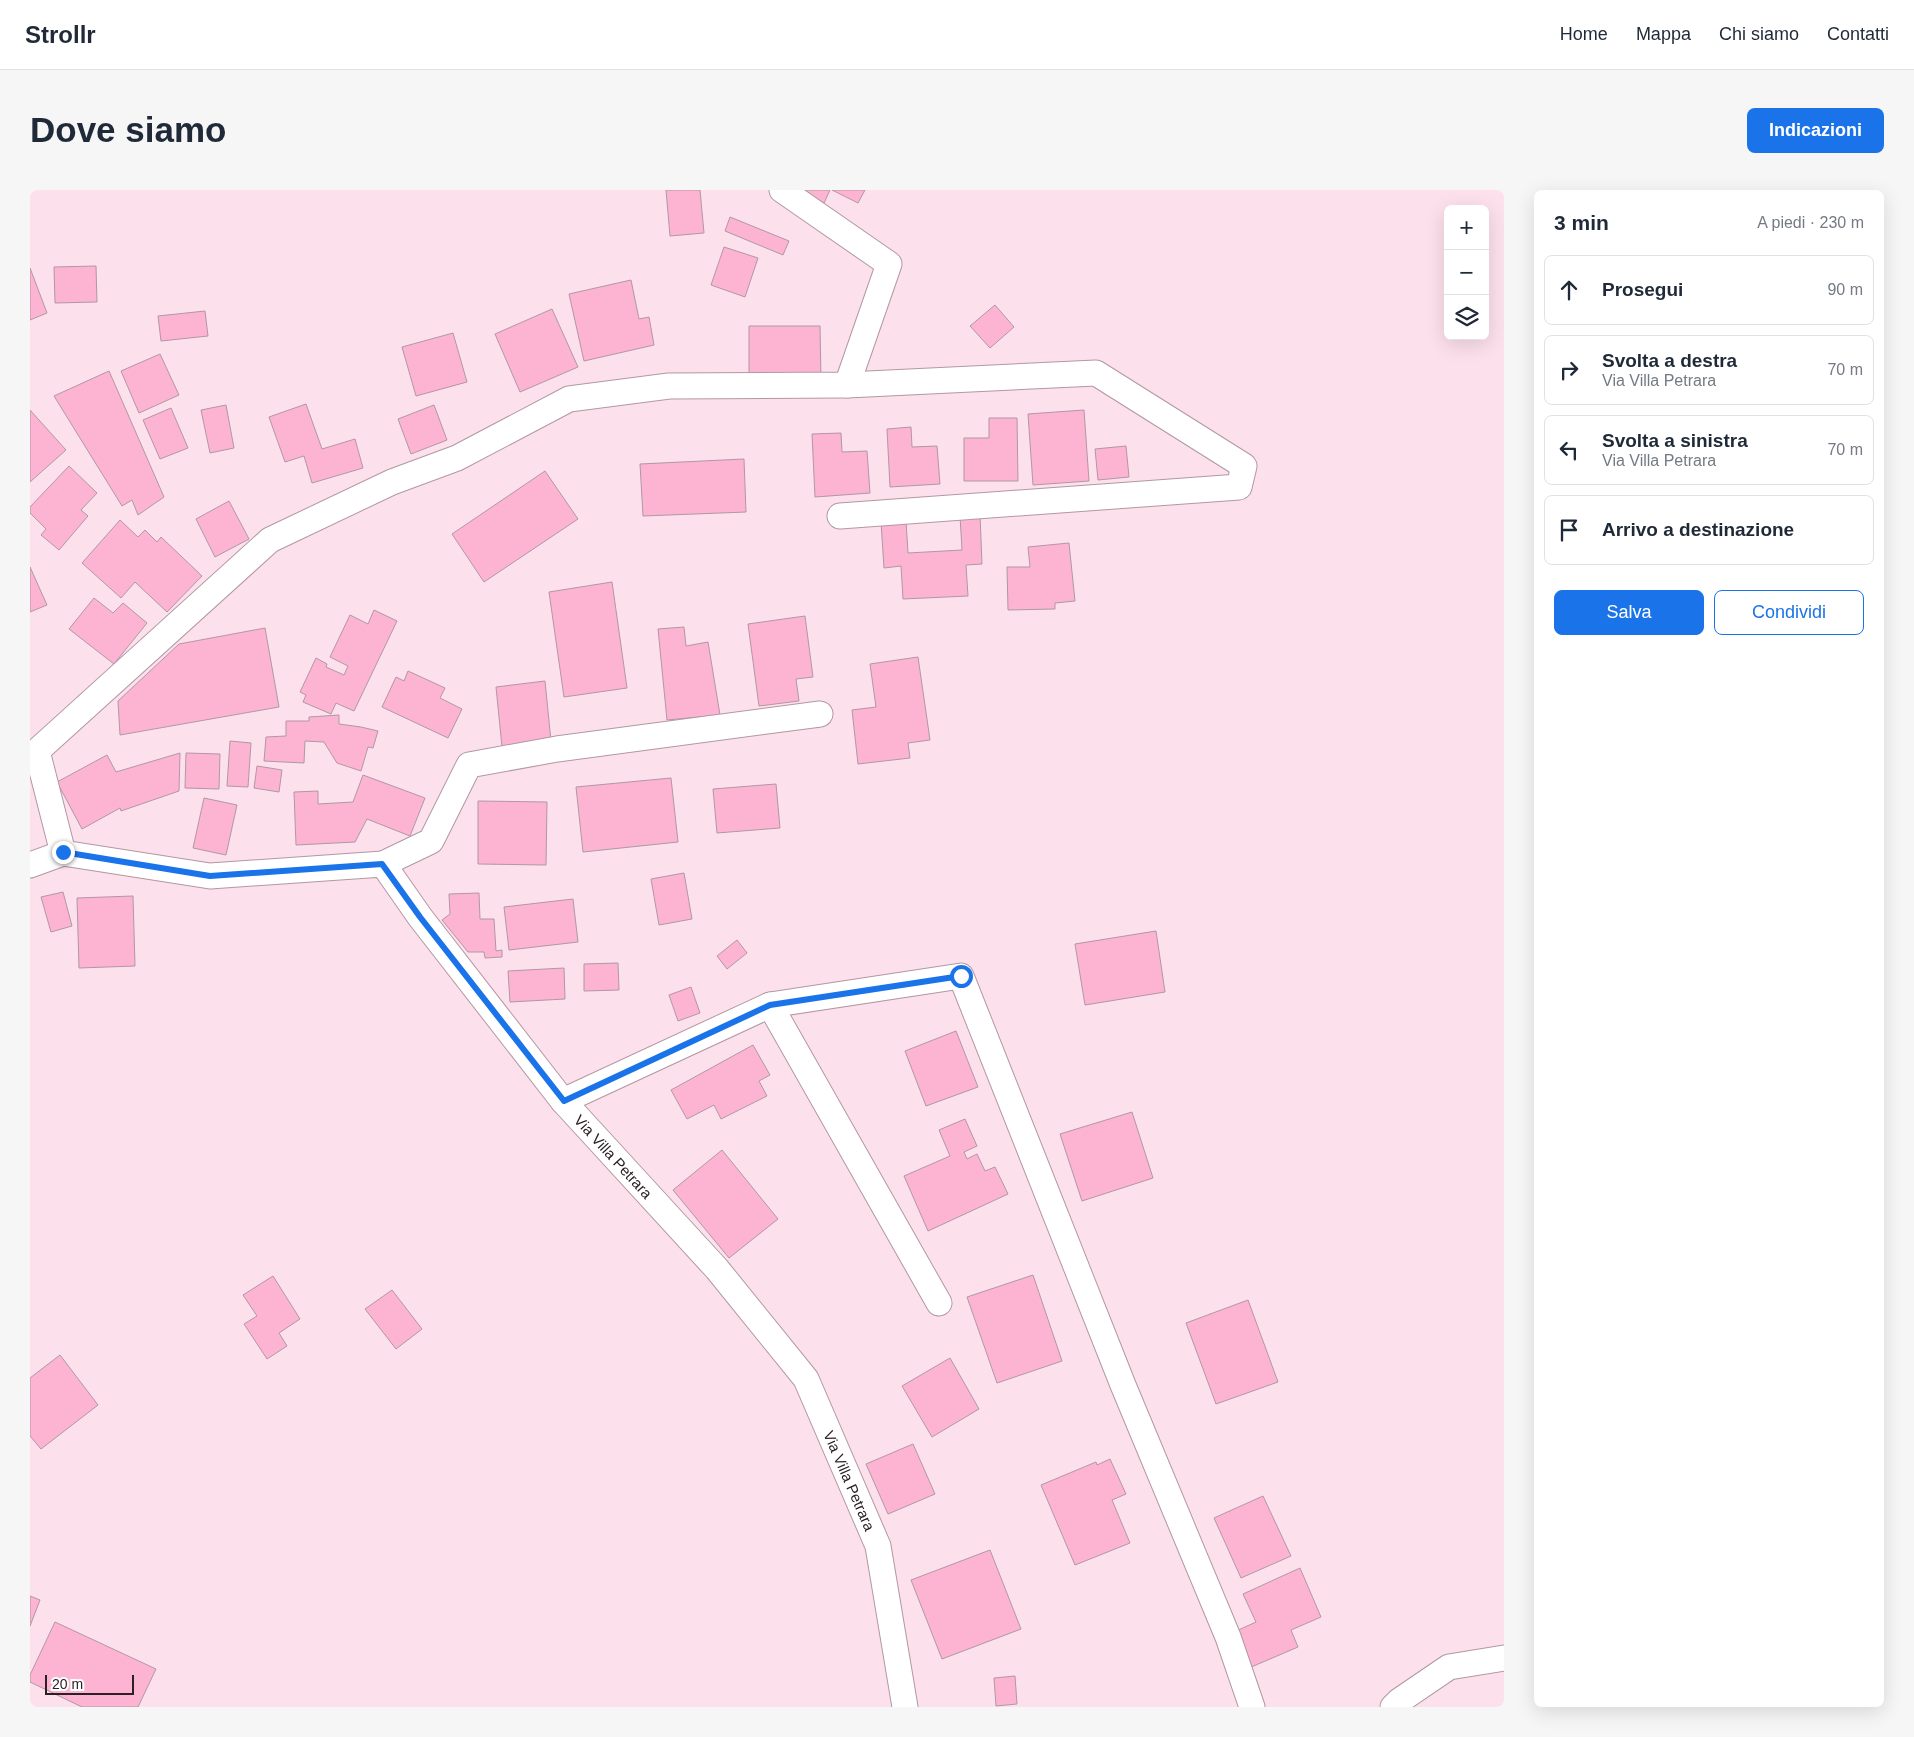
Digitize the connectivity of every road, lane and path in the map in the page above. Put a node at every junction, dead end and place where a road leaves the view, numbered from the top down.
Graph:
1 (782, 190) edge
2 (847, 385) junction
3 (840, 516) dead end
4 (820, 714) dead end
5 (63, 852) junction
6 (382, 864) junction
7 (30, 866) edge
8 (770, 1005) junction
9 (564, 1101) junction
10 (939, 1302) dead end
11 (1504, 1658) edge
12 (905, 1707) edge
13 (1252, 1707) edge
14 (1393, 1707) edge

1 - 2 street
2 - 3 street
2 - 5 street
4 - 6 street
5 - 6 street
5 - 7 street
6 - 9 street, Via Villa Petrara
8 - 9 street
8 - 10 street
8 - 13 street
9 - 12 street, Via Villa Petrara
11 - 14 street

